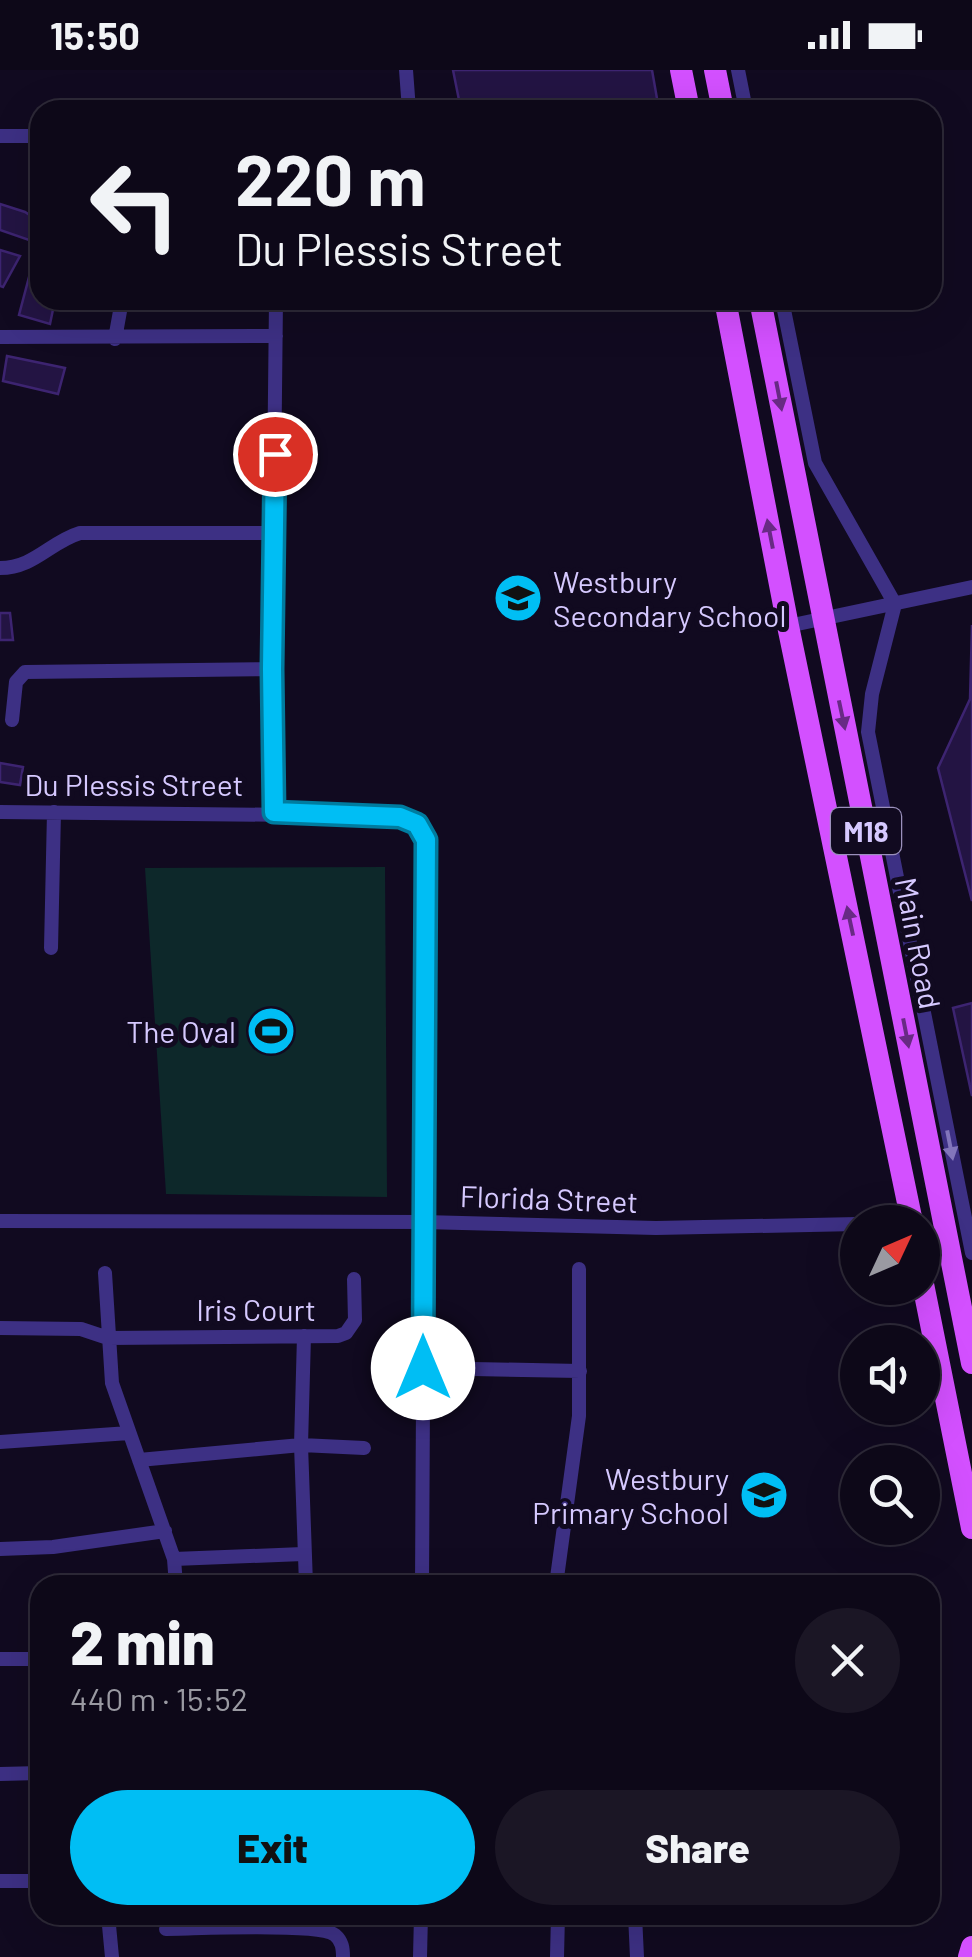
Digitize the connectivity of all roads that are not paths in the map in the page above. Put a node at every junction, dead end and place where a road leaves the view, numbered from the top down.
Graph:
1 (406, 70) edge
2 (681, 70) edge
3 (716, 70) edge
4 (738, 70) edge
5 (408, 100) edge
6 (687, 100) edge
7 (721, 100) edge
8 (744, 100) edge
9 (0, 136) edge
10 (30, 136) edge
11 (120, 310) edge
12 (276, 310) edge
13 (727, 310) edge
14 (762, 310) edge
15 (784, 310) edge
16 (276, 336) junction
17 (1, 337) edge
18 (114, 338) junction
19 (274, 533) junction
20 (0, 568) edge
21 (972, 587) edge
22 (896, 604) junction
23 (822, 618) junction
24 (788, 626) junction
25 (272, 669) junction
26 (12, 720) dead end
27 (0, 812) edge
28 (54, 812) junction
29 (274, 812) junction
30 (51, 948) dead end
31 (908, 1205) edge
32 (930, 1205) edge
33 (0, 1221) edge
34 (424, 1222) junction
35 (840, 1224) edge
36 (940, 1247) edge
37 (972, 1253) edge
38 (579, 1269) dead end
39 (106, 1273) dead end
40 (354, 1279) dead end
41 (927, 1305) edge
42 (0, 1328) edge
43 (304, 1336) junction
44 (108, 1338) junction
45 (972, 1363) edge
46 (423, 1368) junction
47 (580, 1371) junction
48 (129, 1433) junction
49 (0, 1442) edge
50 (301, 1445) junction
51 (364, 1448) dead end
52 (139, 1460) junction
53 (972, 1528) edge
54 (164, 1530) junction
55 (0, 1549) edge
56 (304, 1554) junction
57 (174, 1559) junction
58 (175, 1575) edge
59 (305, 1575) edge
60 (422, 1575) edge
61 (557, 1575) edge
62 (0, 1658) edge
63 (30, 1659) edge
64 (30, 1773) edge
65 (0, 1774) edge
66 (0, 1881) edge
67 (30, 1881) edge
68 (109, 1925) edge
69 (242, 1925) edge
70 (308, 1925) edge
71 (421, 1925) edge
72 (558, 1925) edge
73 (635, 1925) edge
74 (166, 1929) dead end
75 (972, 1947) edge
76 (112, 1957) edge
77 (344, 1957) edge
78 (420, 1957) edge
79 (557, 1957) edge
80 (637, 1957) edge
81 (969, 1957) edge

1 - 5 street
2 - 6 main road
3 - 7 main road
4 - 8 street
9 - 10 street
11 - 18 street
12 - 16 street
24 -> 13 main road, Main Road / M18
14 -> 23 main road, Main Road / M18
15 - 22 street
16 - 18 street
16 - 19 street
17 - 18 street
19 - 20 street
19 - 25 street
21 - 22 street
22 - 23 street
22 -> 37 street, Main Road
23 - 24 street
23 -> 32 main road, Main Road / M18
31 -> 24 main road, Main Road / M18
25 - 26 street
25 - 29 street
27 - 28 street, Du Plessis Street
28 - 29 street, Du Plessis Street
28 - 30 street
29 - 34 street, Du Plessis Street
33 - 34 street, Florida Street
34 - 35 street, Florida Street
34 - 46 street
36 - 45 main road, Main Road / M18
38 - 47 street
39 - 44 street
40 - 43 street, Iris Court
41 - 53 main road
42 - 44 street, Iris Court
43 - 44 street, Iris Court
43 - 50 street
44 - 48 street
46 - 47 street
46 - 60 street
47 - 61 street
48 - 49 street
48 - 52 street
50 - 51 street
50 - 52 street
50 - 56 street
52 - 54 street
54 - 55 street
54 - 57 street
56 - 57 street
56 - 59 street
57 - 58 street
62 - 63 street
64 - 65 street
66 - 67 street
68 - 76 street
69 - 74 street
70 - 77 street
71 - 78 street
72 - 79 street
73 - 80 street
75 - 81 main road

